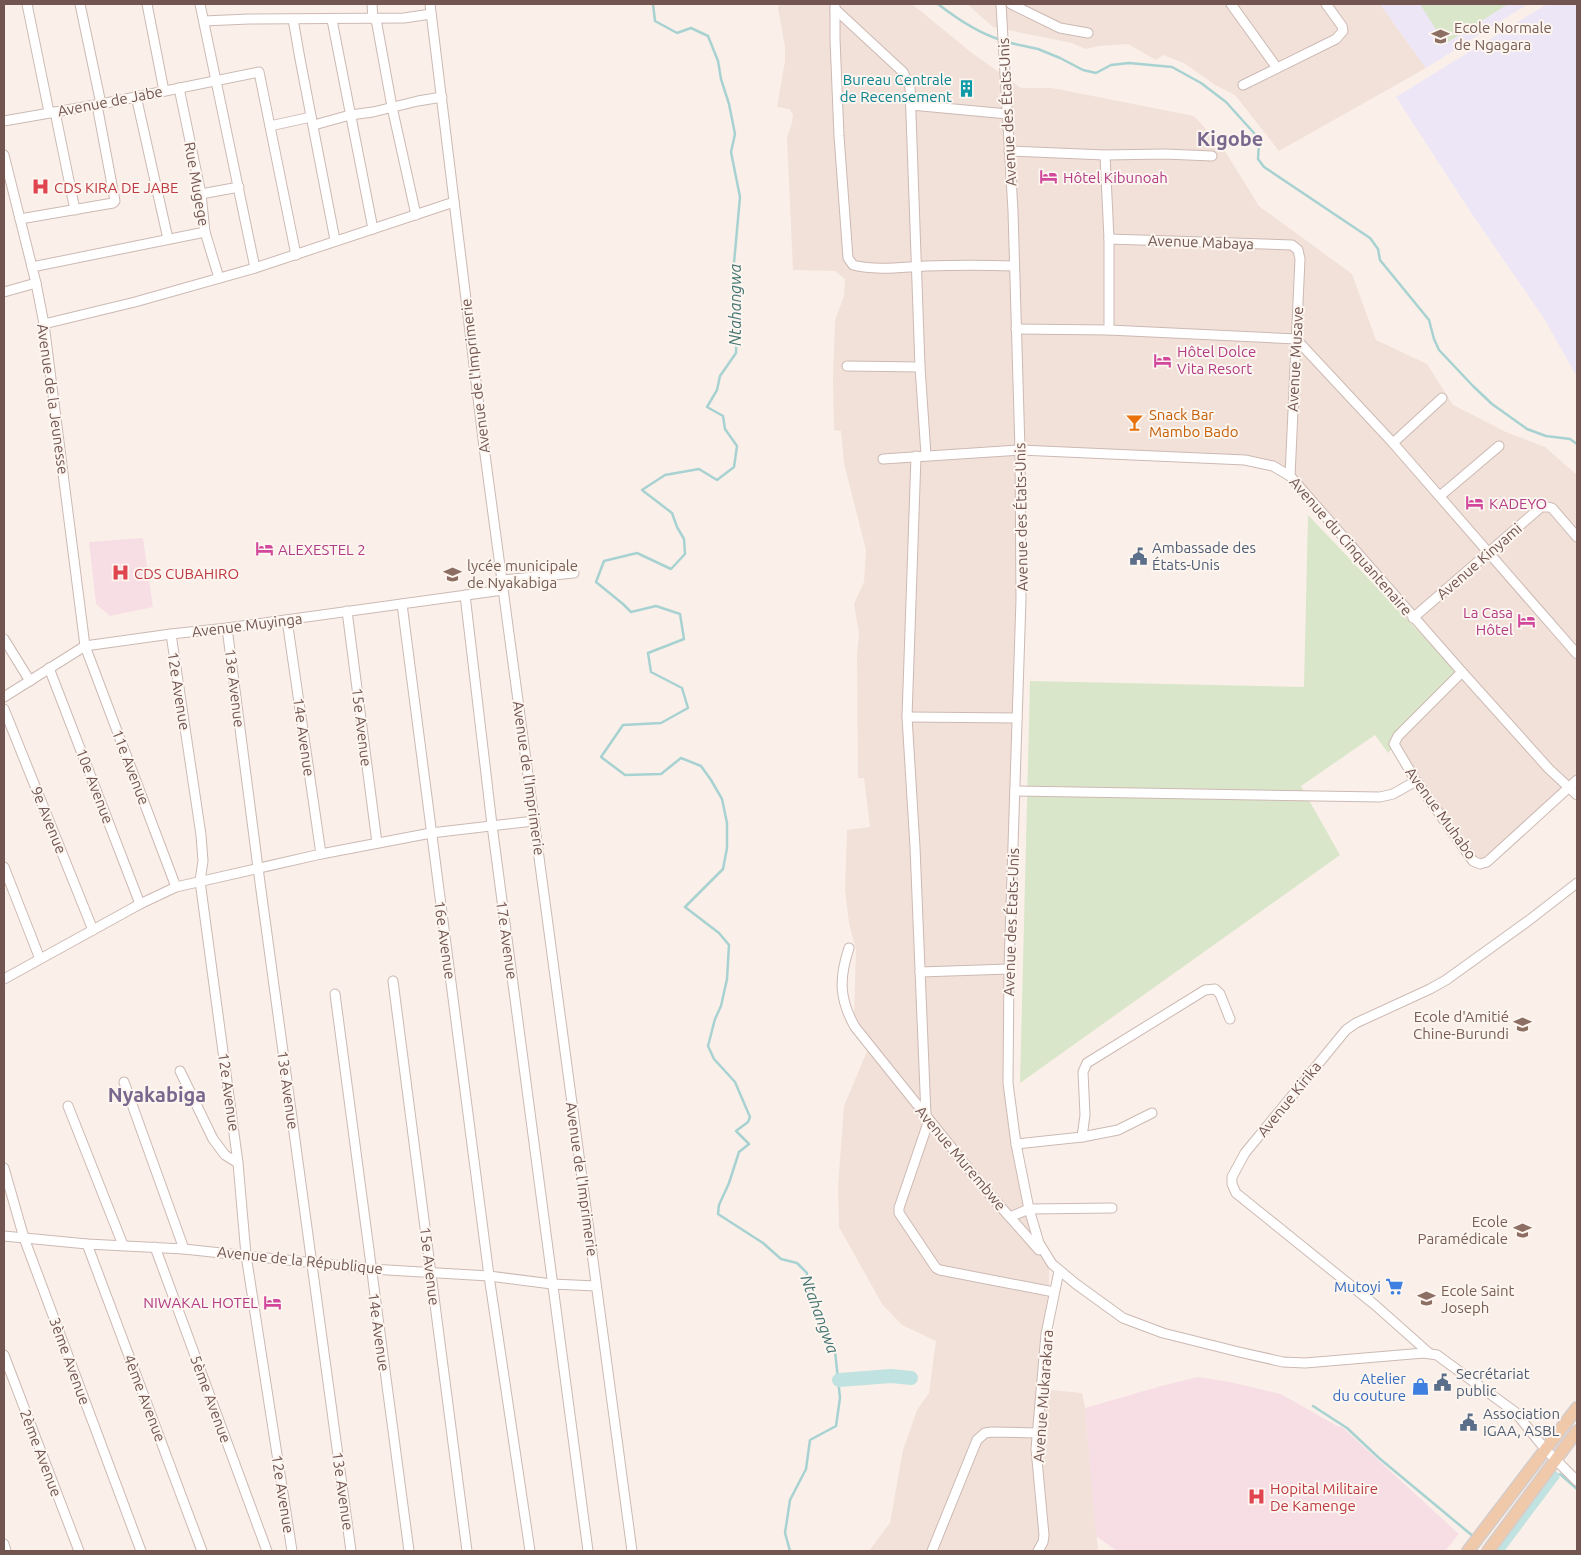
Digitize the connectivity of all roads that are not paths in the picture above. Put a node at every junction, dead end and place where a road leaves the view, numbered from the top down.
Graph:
1 (27, 4) edge
2 (80, 4) edge
3 (147, 4) edge
4 (200, 4) edge
5 (372, 4) edge
6 (430, 4) edge
7 (1001, 4) edge
8 (1011, 4) edge
9 (1231, 4) edge
10 (1326, 4) edge
11 (835, 6) edge
12 (431, 14) junction
13 (293, 19) junction
14 (375, 19) junction
15 (332, 20) junction
16 (204, 21) junction
17 (1088, 33) dead end
18 (1277, 68) junction
19 (217, 80) junction
20 (1243, 85) dead end
21 (179, 88) junction
22 (164, 91) junction
23 (136, 96) junction
24 (442, 97) junction
25 (99, 104) junction
26 (911, 105) junction
27 (392, 108) junction
28 (52, 112) junction
29 (1008, 114) junction
30 (350, 116) junction
31 (4, 121) edge
32 (312, 121) junction
33 (270, 126) junction
34 (1009, 150) junction
35 (4, 155) edge
36 (1105, 155) junction
37 (1212, 156) dead end
38 (239, 187) junction
39 (201, 194) junction
40 (454, 202) junction
41 (75, 210) junction
42 (416, 215) junction
43 (20, 219) junction
44 (373, 229) junction
45 (205, 232) junction
46 (168, 239) junction
47 (1109, 239) junction
48 (335, 240) junction
49 (1292, 245) joint
50 (296, 255) junction
51 (1014, 266) junction
52 (32, 267) junction
53 (916, 267) junction
54 (255, 268) junction
55 (219, 278) junction
56 (36, 283) junction
57 (4, 292) edge
58 (44, 324) junction
59 (1016, 330) junction
60 (1109, 330) junction
61 (1296, 339) junction
62 (847, 366) dead end
63 (920, 367) junction
64 (1442, 398) dead end
65 (1393, 443) junction
66 (1498, 446) dead end
67 (1020, 450) junction
68 (921, 456) junction
69 (883, 459) dead end
70 (1290, 476) junction
71 (1440, 496) junction
72 (1577, 537) edge
73 (1489, 553) junction
74 (574, 573) dead end
75 (502, 580) junction
76 (503, 590) junction
77 (465, 595) junction
78 (402, 604) junction
79 (347, 611) junction
80 (1413, 618) junction
81 (287, 620) junction
82 (227, 628) junction
83 (171, 634) junction
84 (4, 639) edge
85 (85, 646) junction
86 (1577, 654) edge
87 (50, 668) junction
88 (1462, 672) junction
89 (30, 681) junction
90 (4, 697) edge
91 (4, 709) edge
92 (907, 717) junction
93 (1018, 718) junction
94 (1577, 780) edge
95 (1416, 781) junction
96 (1568, 788) junction
97 (1015, 790) junction
98 (1577, 795) edge
99 (534, 821) junction
100 (492, 825) junction
101 (431, 833) junction
102 (376, 844) junction
103 (321, 854) junction
104 (4, 867) edge
105 (258, 868) junction
106 (200, 881) junction
107 (1577, 883) edge
108 (176, 888) junction
109 (140, 904) junction
110 (93, 930) junction
111 (849, 948) dead end
112 (40, 960) junction
113 (1009, 969) junction
114 (920, 972) junction
115 (4, 979) edge
116 (393, 981) dead end
117 (335, 994) dead end
118 (1230, 1019) dead end
119 (180, 1071) dead end
120 (124, 1082) dead end
121 (68, 1106) dead end
122 (1152, 1113) dead end
123 (927, 1118) junction
124 (1082, 1137) junction
125 (1016, 1144) junction
126 (238, 1163) junction
127 (4, 1168) edge
128 (1112, 1208) dead end
129 (1029, 1209) junction
130 (1010, 1217) junction
131 (4, 1236) edge
132 (24, 1238) junction
133 (87, 1244) junction
134 (123, 1245) junction
135 (155, 1247) junction
136 (184, 1249) junction
137 (246, 1256) junction
138 (1048, 1259) junction
139 (311, 1263) junction
140 (371, 1268) junction
141 (1059, 1271) junction
142 (430, 1272) junction
143 (489, 1276) junction
144 (552, 1284) junction
145 (596, 1286) junction
146 (1054, 1292) junction
147 (1429, 1353) junction
148 (4, 1355) edge
149 (1577, 1408) edge
150 (1577, 1431) edge
151 (1038, 1433) junction
152 (1546, 1450) junction
153 (1556, 1459) junction
154 (1577, 1481) edge
155 (4, 1544) edge
156 (6, 1551) edge
157 (78, 1551) edge
158 (141, 1551) edge
159 (202, 1551) edge
160 (267, 1551) edge
161 (292, 1551) edge
162 (351, 1551) edge
163 (409, 1551) edge
164 (467, 1551) edge
165 (530, 1551) edge
166 (588, 1551) edge
167 (632, 1551) edge
168 (932, 1551) edge
169 (1038, 1551) edge
170 (1468, 1551) edge
171 (1488, 1551) edge

1 - 28 street
2 - 25 street
3 - 22 street
4 - 16 street
5 - 14 street
6 - 12 street, Avenue de l'Imprimerie
7 - 29 street, Avenue des États-Unis
8 - 17 street
9 - 18 street
10 - 18 street
11 - 26 street
11 - 53 street
12 - 14 street
12 - 24 street, Avenue de l'Imprimerie
13 - 15 street
13 - 16 street
13 - 32 street
14 - 15 street
14 - 27 street
15 - 30 street
16 - 19 street
18 - 20 street
19 - 21 street, Avenue de Jabe
19 - 33 street, Avenue de Jabe
19 - 38 street
21 - 22 street, Avenue de Jabe
21 - 39 street, Rue Mugege
22 - 23 street, Avenue de Jabe
23 - 25 street, Avenue de Jabe
23 - 46 street
24 - 27 street
24 - 40 street, Avenue de l'Imprimerie
25 - 28 street, Avenue de Jabe
25 - 41 street
26 - 29 street
26 - 53 street
27 - 30 street
27 - 42 street
28 - 31 street, Avenue de Jabe
28 - 41 street
29 - 34 street, Avenue des États-Unis
30 - 32 street
30 - 44 street
32 - 33 street
32 - 48 street
33 - 50 street
34 - 36 street
34 - 51 street, Avenue des États-Unis
35 - 43 street, Avenue de la Jeunesse
36 - 37 street
36 - 47 street
38 - 39 street
38 - 54 street
39 - 45 street, Rue Mugege
40 - 42 street
40 - 75 street, Avenue de l'Imprimerie
41 - 43 street
42 - 44 street
43 - 52 street, Avenue de la Jeunesse
44 - 48 street
45 - 46 street
45 - 55 street, Rue Mugege
46 - 52 street
47 - 49 street, Avenue Mabaya
47 - 60 street
48 - 50 street
49 - 61 street, Avenue Musave
50 - 54 street
51 - 53 street
51 - 59 street, Avenue des États-Unis
52 - 56 street, Avenue de la Jeunesse
53 - 63 street
54 - 55 street
55 - 58 street
56 - 57 street
56 - 58 street, Avenue de la Jeunesse
58 - 85 street, Avenue de la Jeunesse
59 - 60 street
59 - 67 street, Avenue des États-Unis
60 - 61 street
61 - 65 street
61 - 70 street, Avenue Musave
62 - 63 street
63 - 68 street
64 - 65 street
65 - 71 street
66 - 71 street
67 - 68 street, Avenue du Cinquantenaire
67 - 70 street, Avenue du Cinquantenaire
67 - 93 street, Avenue des États-Unis
68 - 69 street, Avenue du Cinquantenaire
68 - 92 street
70 - 80 street, Avenue du Cinquantenaire
71 - 73 street
72 - 73 street, Avenue Kinyami
73 - 80 street, Avenue Kinyami
73 - 86 street
74 - 75 street
75 - 76 street, Avenue de l'Imprimerie
76 - 77 street, Avenue Muyinga
76 - 99 street, Avenue de l'Imprimerie
77 - 78 street, Avenue Muyinga
77 - 100 street, 17e Avenue
78 - 79 street, Avenue Muyinga
78 - 101 street, 16e Avenue
79 - 81 street, Avenue Muyinga
79 - 102 street, 15e Avenue
80 - 88 street, Avenue du Cinquantenaire
81 - 82 street, Avenue Muyinga
81 - 103 street, 14e Avenue
82 - 83 street, Avenue Muyinga
82 - 105 street, 13e Avenue
83 - 85 street, Avenue Muyinga
83 - 106 street, 12e Avenue
84 - 89 street
85 - 87 street, Avenue Muyinga
85 - 108 street, 11e Avenue
87 - 89 street, Avenue Muyinga
87 - 109 street, 10e Avenue
88 - 95 street, Avenue Muhabo
88 - 96 street, Avenue du Cinquantenaire
89 - 90 street, Avenue Muyinga
91 - 110 street, 9e Avenue
92 - 93 street
92 - 114 street
93 - 97 street, Avenue des États-Unis
94 - 96 street
95 - 96 street, Avenue Muhabo
95 - 97 street
96 - 98 street, Avenue du Cinquantenaire
97 - 113 street, Avenue des États-Unis
99 - 100 street
99 - 145 street, Avenue de l'Imprimerie
100 - 101 street
100 - 144 street, 17e Avenue
101 - 102 street
101 - 143 street, 16e Avenue
102 - 103 street
103 - 105 street
104 - 112 street
105 - 106 street
105 - 139 street, 13e Avenue
106 - 108 street
106 - 126 street, 12e Avenue
107 - 147 street, Avenue Kirika
108 - 109 street
109 - 110 street
110 - 112 street
111 - 123 street, Avenue Murembwe
112 - 115 street
113 - 114 street
113 - 125 street, Avenue des États-Unis
114 - 123 street
116 - 142 street, 15e Avenue
117 - 140 street, 14e Avenue
118 - 124 street
119 - 126 street
120 - 136 street
121 - 134 street
122 - 124 street
123 - 130 street, Avenue Murembwe
123 - 146 street
124 - 125 street
125 - 129 street, Avenue des États-Unis
126 - 137 street, 12e Avenue
127 - 132 street, 3ème Avenue
128 - 129 street
129 - 130 street
129 - 138 street, Avenue des États-Unis
130 - 138 street, Avenue Murembwe
131 - 132 street, Avenue de la République
132 - 133 street, Avenue de la République
132 - 158 street, 3ème Avenue
133 - 134 street, Avenue de la République
133 - 159 street, 4ème Avenue
134 - 135 street, Avenue de la République
135 - 136 street, Avenue de la République
135 - 160 street, 5ème Avenue
136 - 137 street, Avenue de la République
137 - 139 street, Avenue de la République
137 - 161 street, 12e Avenue
138 - 141 street, Avenue des États-Unis
139 - 140 street, Avenue de la République
139 - 162 street, 13e Avenue
140 - 142 street, Avenue de la République
140 - 163 street, 14e Avenue
141 - 146 street, Avenue Mukarakara
141 - 147 street, Avenue des États-Unis
142 - 143 street, Avenue de la République
142 - 164 street, 15e Avenue
143 - 144 street, Avenue de la République
143 - 165 street, 16e Avenue
144 - 145 street, Avenue de la République
144 - 166 street, 17e Avenue
145 - 167 street, Avenue de l'Imprimerie
146 - 151 street, Avenue Mukarakara
147 - 152 street
148 - 157 street, 2ème Avenue
149 - 152 main road
150 - 153 main road
151 - 168 street
151 - 169 street, Avenue Mukarakara
152 - 153 street
152 - 170 main road
153 - 154 street
153 - 171 main road
155 - 156 street

